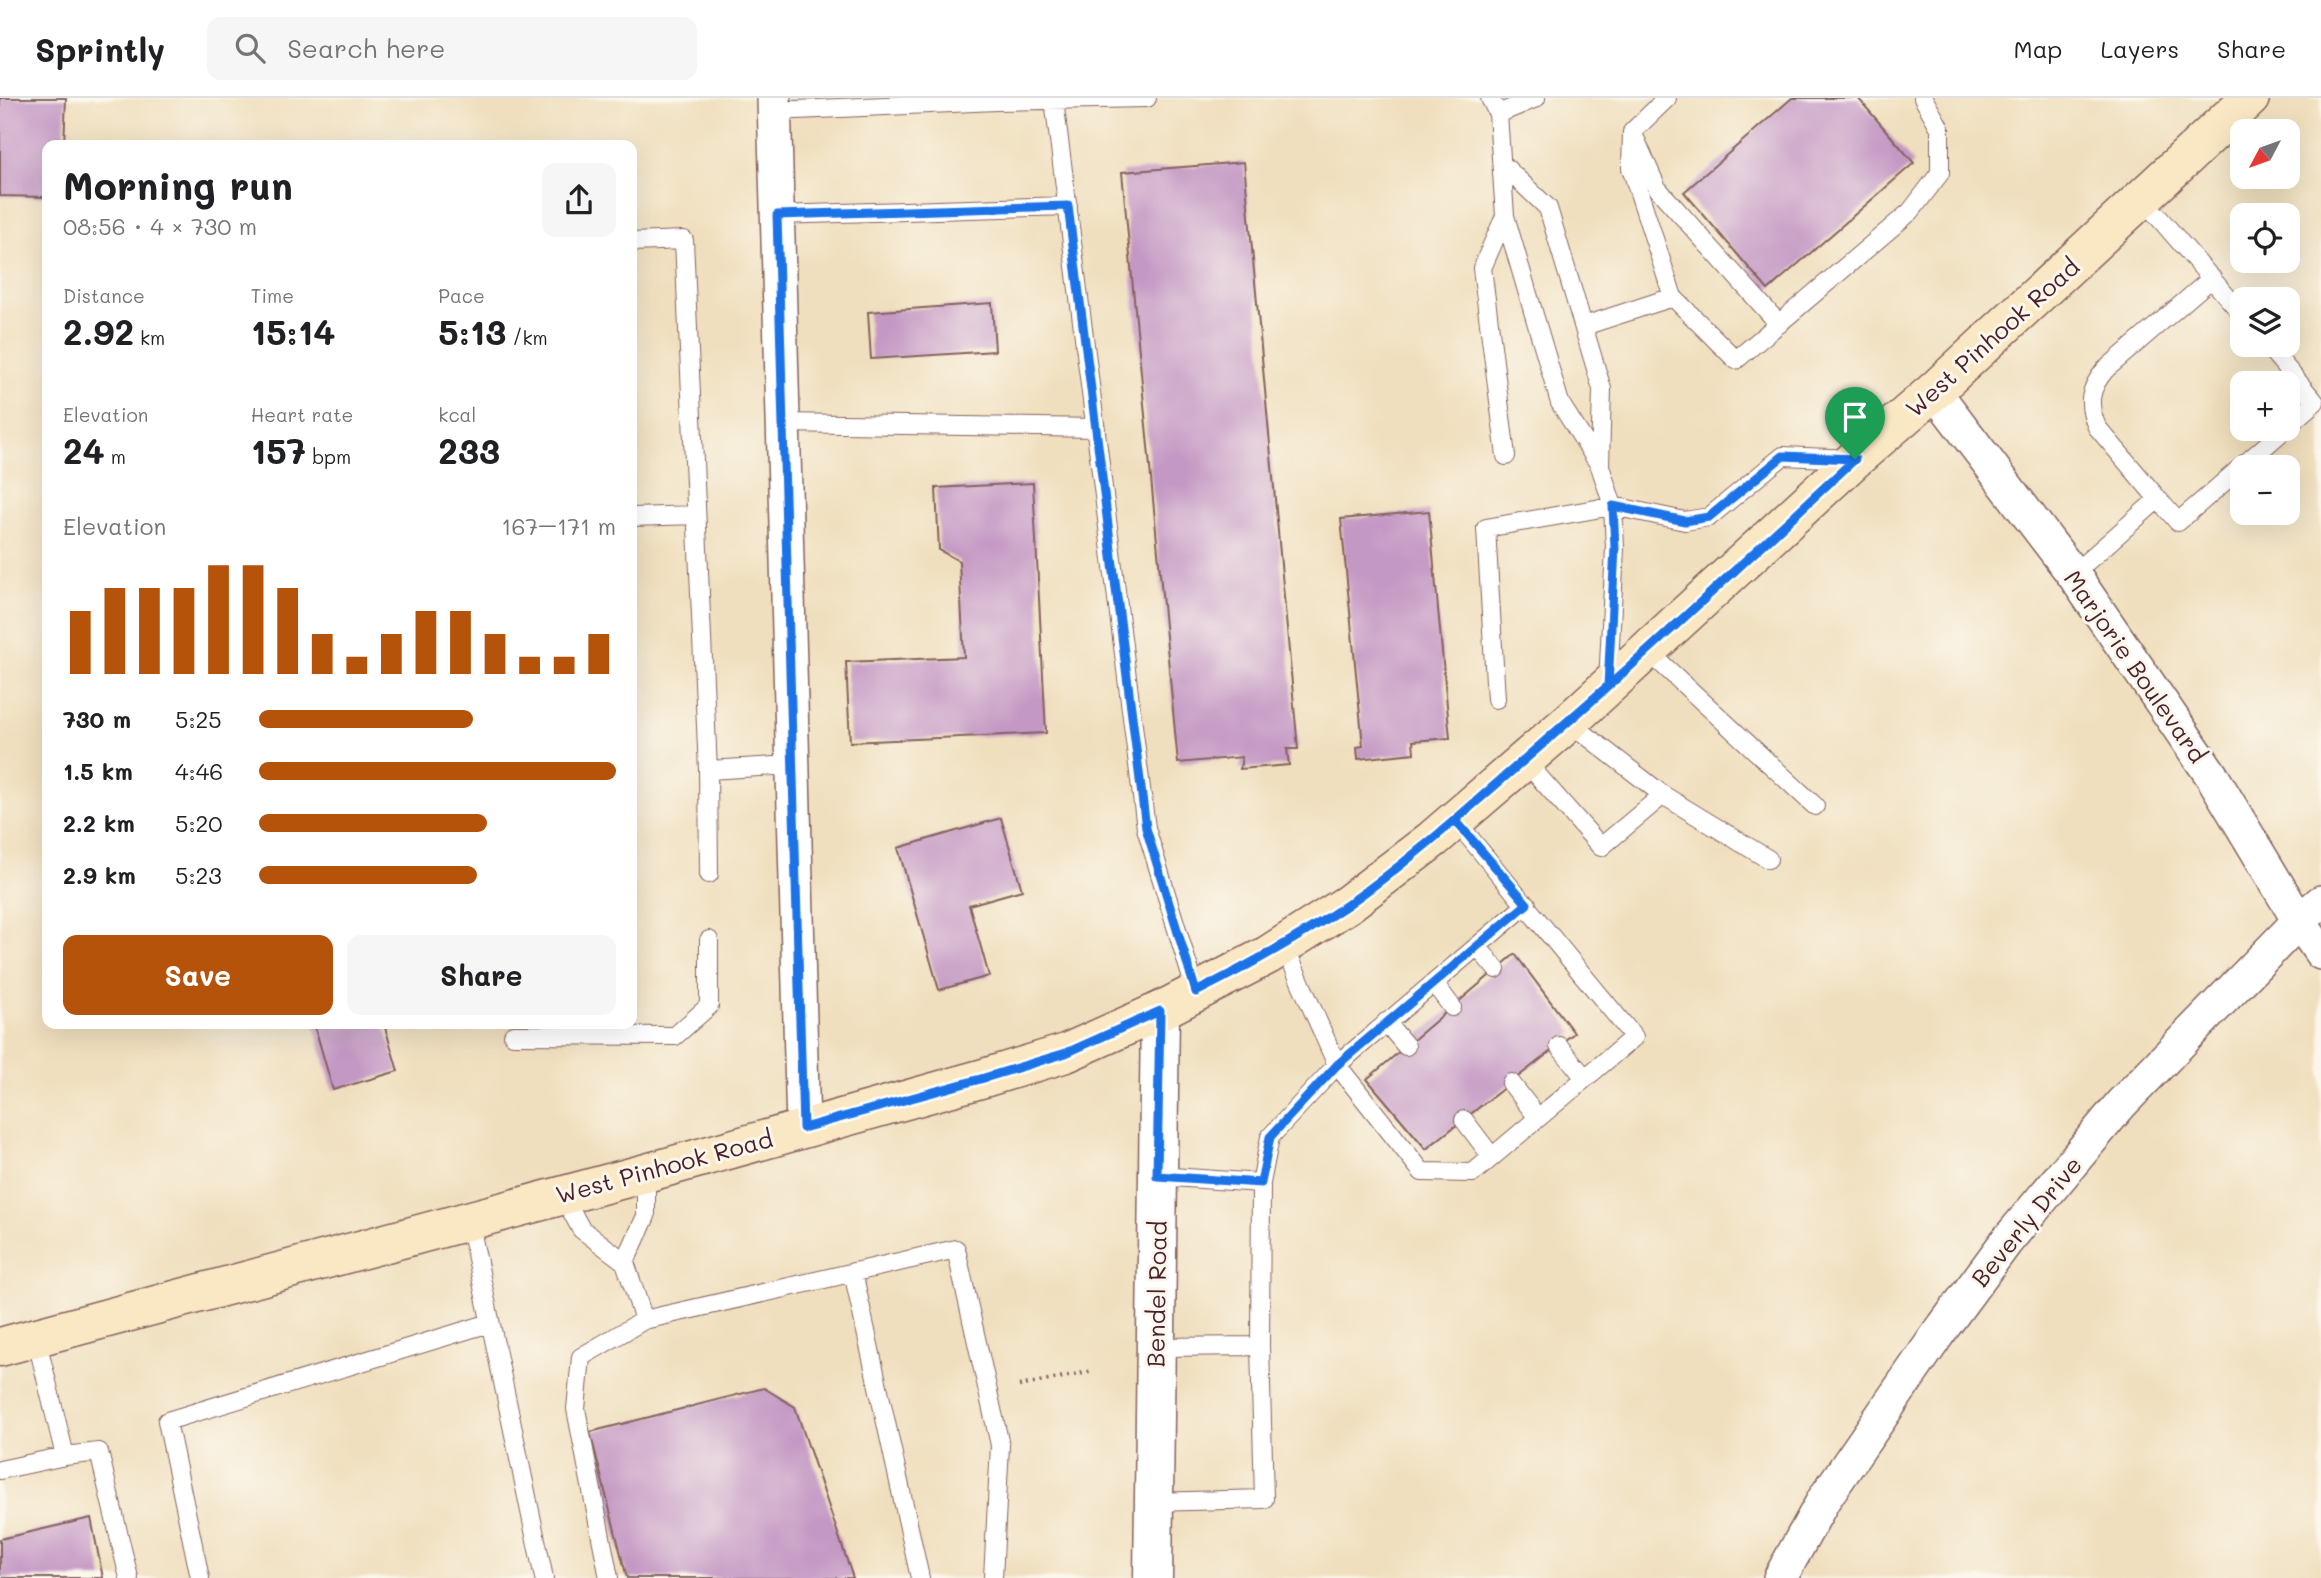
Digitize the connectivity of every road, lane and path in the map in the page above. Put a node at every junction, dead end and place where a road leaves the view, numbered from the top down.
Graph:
1 (1147, 98) edge
2 (1536, 98) edge
3 (1667, 98) edge
4 (1923, 98) edge
5 (2249, 98) edge
6 (1054, 100) junction
7 (774, 105) edge
8 (1494, 106) edge
9 (1632, 132) junction
10 (1502, 164) junction
11 (2142, 198) junction
12 (1068, 206) junction
13 (777, 215) junction
14 (1505, 216) junction
15 (637, 242) edge
16 (2212, 278) junction
17 (1673, 297) junction
18 (2230, 300) edge
19 (1779, 324) junction
20 (1584, 326) junction
21 (2277, 357) edge
22 (2289, 371) edge
23 (2300, 384) edge
24 (1934, 391) junction
25 (2300, 415) edge
26 (782, 423) junction
27 (1096, 428) junction
28 (2271, 441) edge
29 (1506, 456) dead end
30 (1855, 459) junction
31 (1600, 466) junction
32 (2158, 499) junction
33 (1613, 506) junction
34 (696, 515) junction
35 (637, 517) edge
36 (2073, 574) junction
37 (1648, 651) junction
38 (1608, 686) junction
39 (1496, 699) dead end
40 (1569, 722) junction
41 (1524, 760) junction
42 (793, 765) junction
43 (708, 770) junction
44 (1663, 795) junction
45 (1815, 806) dead end
46 (1455, 820) junction
47 (1768, 859) dead end
48 (709, 874) dead end
49 (1527, 904) junction
50 (2310, 912) edge
51 (709, 940) dead end
52 (1284, 945) junction
53 (1477, 946) junction
54 (2321, 953) edge
55 (1496, 969) dead end
56 (1434, 983) junction
57 (1196, 992) junction
58 (1452, 1007) dead end
59 (1160, 1011) junction
60 (1386, 1022) junction
61 (513, 1035) dead end
62 (1405, 1046) dead end
63 (1559, 1046) dead end
64 (1337, 1065) junction
65 (1585, 1078) junction
66 (1511, 1083) dead end
67 (1538, 1118) junction
68 (1464, 1120) dead end
69 (803, 1128) junction
70 (1492, 1157) junction
71 (646, 1172) junction
72 (1157, 1176) junction
73 (1261, 1183) junction
74 (562, 1195) junction
75 (469, 1220) junction
76 (625, 1262) junction
77 (853, 1272) junction
78 (644, 1320) junction
79 (490, 1323) junction
80 (36, 1337) junction
81 (1260, 1346) junction
82 (0, 1347) edge
83 (1156, 1347) junction
84 (1093, 1371) dead end
85 (988, 1392) junction
86 (65, 1456) junction
87 (0, 1470) edge
88 (1153, 1502) junction
89 (129, 1578) edge
90 (200, 1578) edge
91 (544, 1578) edge
92 (609, 1578) edge
93 (920, 1578) edge
94 (993, 1578) edge
95 (1153, 1578) edge
96 (1780, 1578) edge

1 - 6 lane
2 - 8 lane
3 - 9 lane
4 - 19 lane
5 - 11 main road, West Pinhook Road
6 - 7 lane
6 - 12 lane
7 - 13 street
8 - 10 lane
9 - 17 lane
9 - 19 lane
10 - 14 lane
10 - 20 lane
11 - 16 lane
11 - 24 main road, West Pinhook Road
12 - 13 lane
12 - 27 lane
13 - 26 street
14 - 29 lane
14 - 31 lane
15 - 34 lane
16 - 18 lane
16 - 32 lane
17 - 19 lane
17 - 20 lane
20 - 31 lane
21 - 22 lane
23 - 25 lane
24 - 30 main road, West Pinhook Road
24 - 36 street, Marjorie Boulevard
26 - 27 lane
26 - 42 street
27 - 57 lane
28 - 32 lane
30 - 33 lane
30 - 37 main road, West Pinhook Road
31 - 33 lane
32 - 36 lane
33 - 38 lane
33 - 39 lane
34 - 35 lane
34 - 43 lane
36 - 50 street, Marjorie Boulevard
37 - 38 main road, West Pinhook Road
37 - 45 lane
38 - 40 main road, West Pinhook Road
40 - 41 main road, West Pinhook Road
40 - 44 lane
41 - 44 lane
41 - 46 main road, West Pinhook Road
42 - 43 lane
42 - 69 street
43 - 48 lane
44 - 47 lane
46 - 49 lane
46 - 52 main road, West Pinhook Road
49 - 53 lane
49 - 65 lane
50 - 54 street, Marjorie Boulevard
50 - 96 street, Beverly Drive
51 - 61 lane
52 - 57 main road, West Pinhook Road
52 - 64 lane
53 - 55 lane
53 - 56 lane
56 - 58 lane
56 - 60 lane
57 - 59 main road, West Pinhook Road
59 - 69 main road, West Pinhook Road
59 - 72 street, Bendel Road
60 - 62 lane
60 - 64 lane
63 - 65 lane
64 - 70 lane
64 - 73 lane
65 - 67 lane
66 - 67 lane
67 - 70 lane
68 - 70 lane
69 - 71 main road, West Pinhook Road
71 - 74 main road, West Pinhook Road
71 - 76 lane
72 - 73 lane
72 - 83 street, Bendel Road
73 - 81 lane
74 - 75 main road, West Pinhook Road
74 - 76 lane
75 - 79 lane
75 - 80 main road, West Pinhook Road
76 - 78 lane
77 - 78 lane
77 - 85 lane
77 - 93 lane
78 - 92 lane
79 - 90 lane
79 - 91 lane
80 - 82 main road, West Pinhook Road
80 - 86 lane
81 - 83 lane
81 - 88 lane
83 - 88 street, Bendel Road
84 - 85 path
85 - 94 lane
86 - 87 lane
86 - 89 lane
88 - 95 street, Bendel Road

